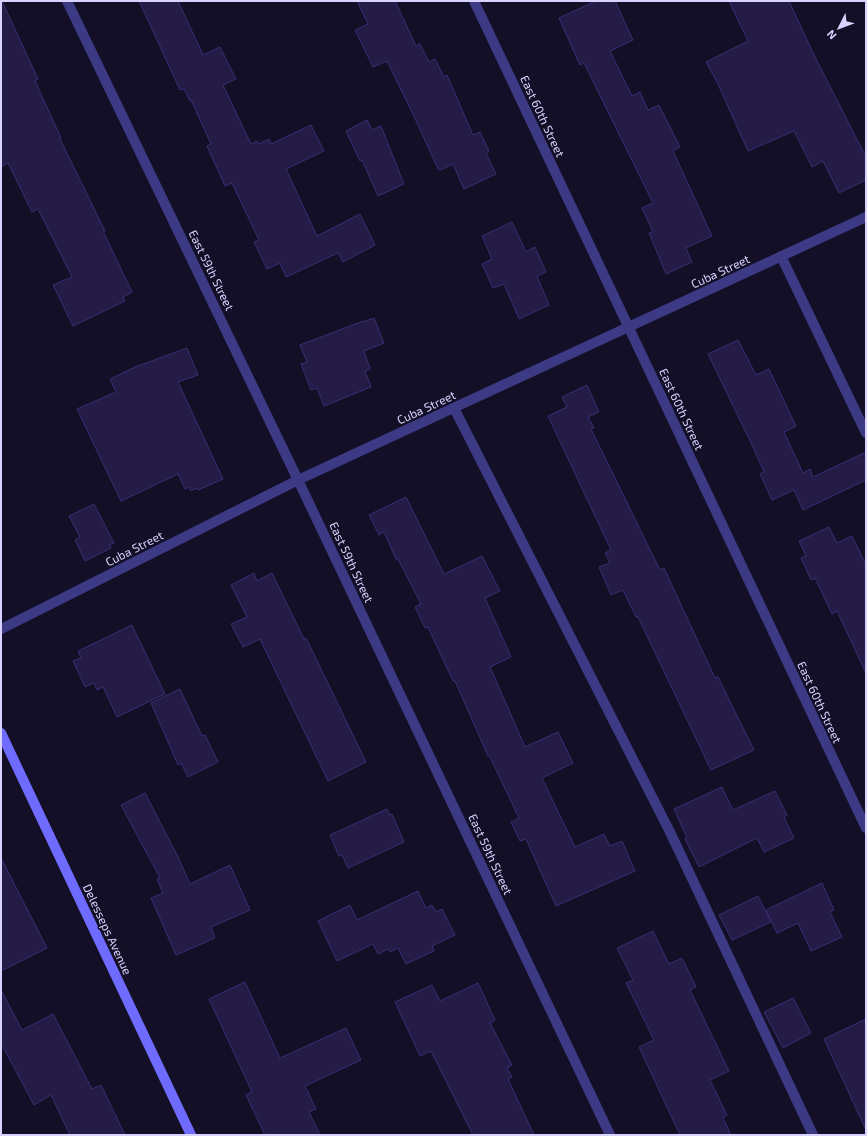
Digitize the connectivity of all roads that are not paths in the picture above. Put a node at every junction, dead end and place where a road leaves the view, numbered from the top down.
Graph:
1 (67, 1) edge
2 (474, 1) edge
3 (866, 217) edge
4 (781, 256) junction
5 (628, 327) junction
6 (454, 408) junction
7 (866, 433) edge
8 (298, 480) junction
9 (1, 629) edge
10 (1, 733) edge
11 (866, 828) edge
12 (191, 1135) edge
13 (610, 1135) edge
14 (813, 1135) edge

1 - 8 street, East 59th Street
2 - 5 street, East 60th Street
3 - 4 street, Cuba Street
4 - 5 street, Cuba Street
4 - 7 street
5 - 6 street, Cuba Street
5 - 11 street, East 60th Street
6 - 8 street, Cuba Street
6 - 14 street
8 - 9 street, Cuba Street
8 - 13 street, East 59th Street
10 - 12 main road, Delesseps Avenue

